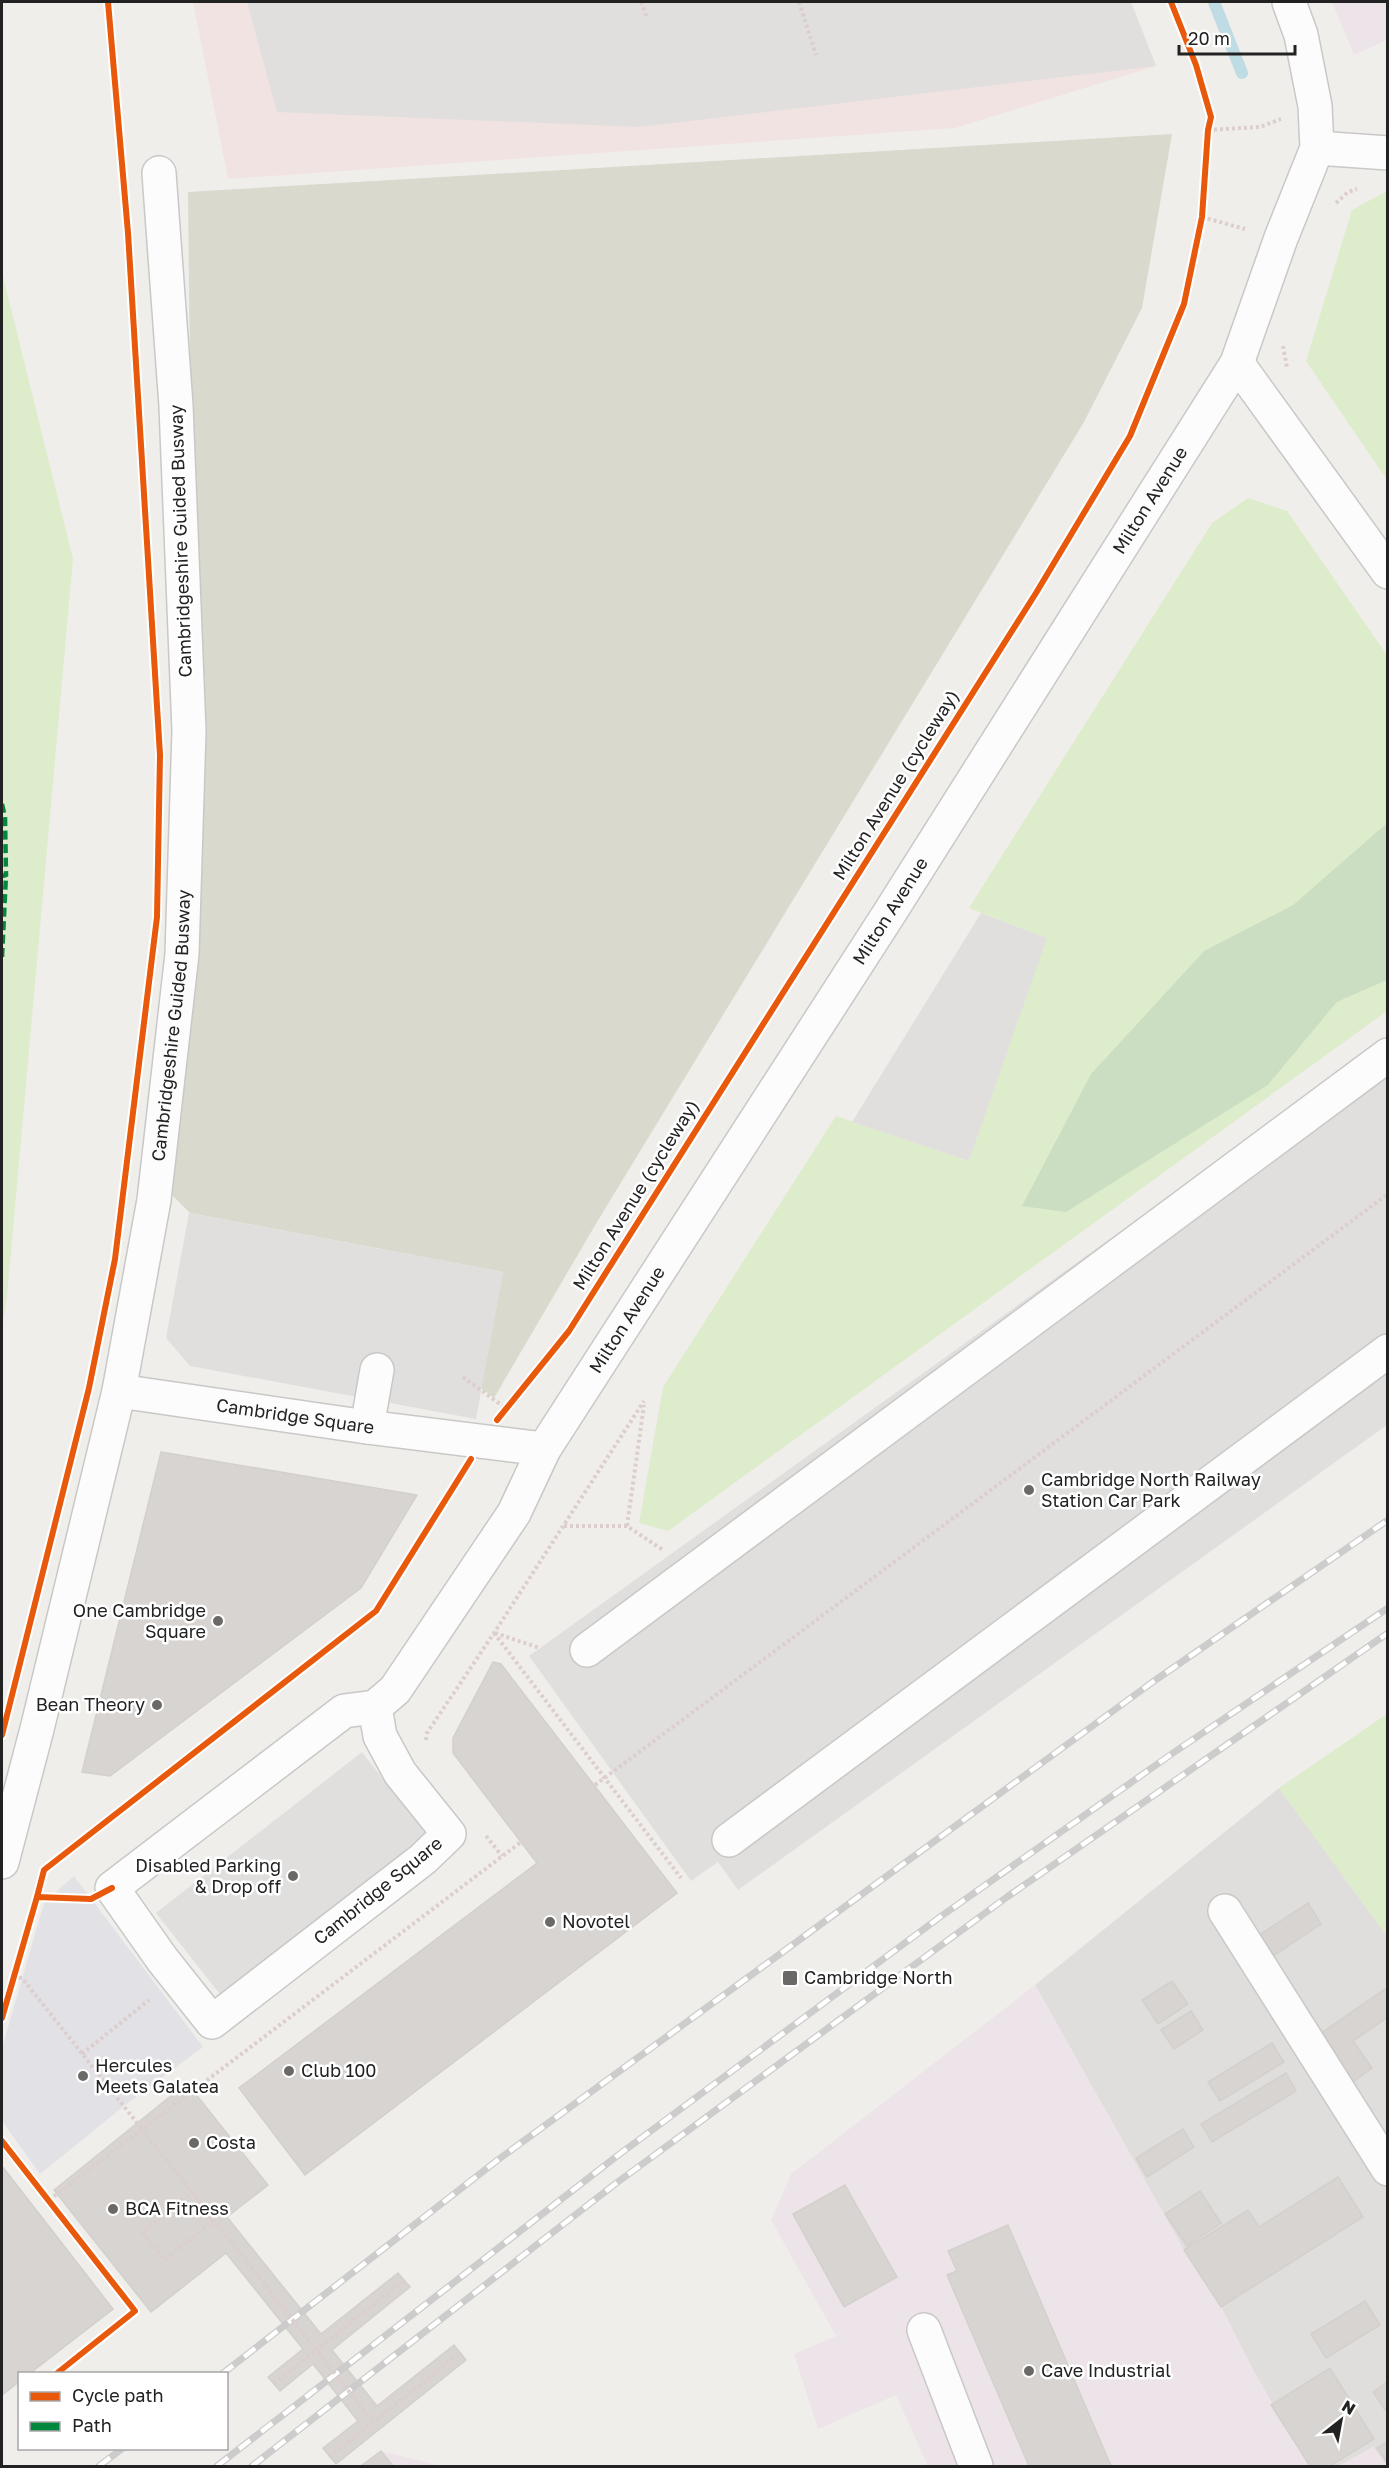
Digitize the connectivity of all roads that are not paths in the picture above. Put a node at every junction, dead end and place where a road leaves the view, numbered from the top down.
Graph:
1 (1290, 2) edge
2 (1317, 148) junction
3 (1388, 153) edge
4 (159, 173) dead end
5 (1237, 363) junction
6 (1388, 572) edge
7 (1388, 1055) edge
8 (1388, 1351) edge
9 (377, 1370) dead end
10 (118, 1391) junction
11 (367, 1427) junction
12 (544, 1449) junction
13 (587, 1650) dead end
14 (375, 1707) junction
15 (729, 1840) dead end
16 (2, 1862) edge
17 (1226, 1911) dead end
18 (1388, 2169) edge
19 (924, 2330) dead end
20 (976, 2466) edge

1 - 2 street
2 - 3 street
2 - 5 street, Milton Avenue
4 - 10 street, Cambridgeshire Guided Busway
5 - 6 street
5 - 12 street, Milton Avenue
7 - 13 street
8 - 15 street
9 - 11 street
10 - 11 street, Cambridge Square
10 - 16 street, Cambridgeshire Guided Busway
11 - 12 street, Cambridge Square
12 - 14 street, Milton Avenue
14 - 14 street, Cambridge Square
17 - 18 street
19 - 20 street

